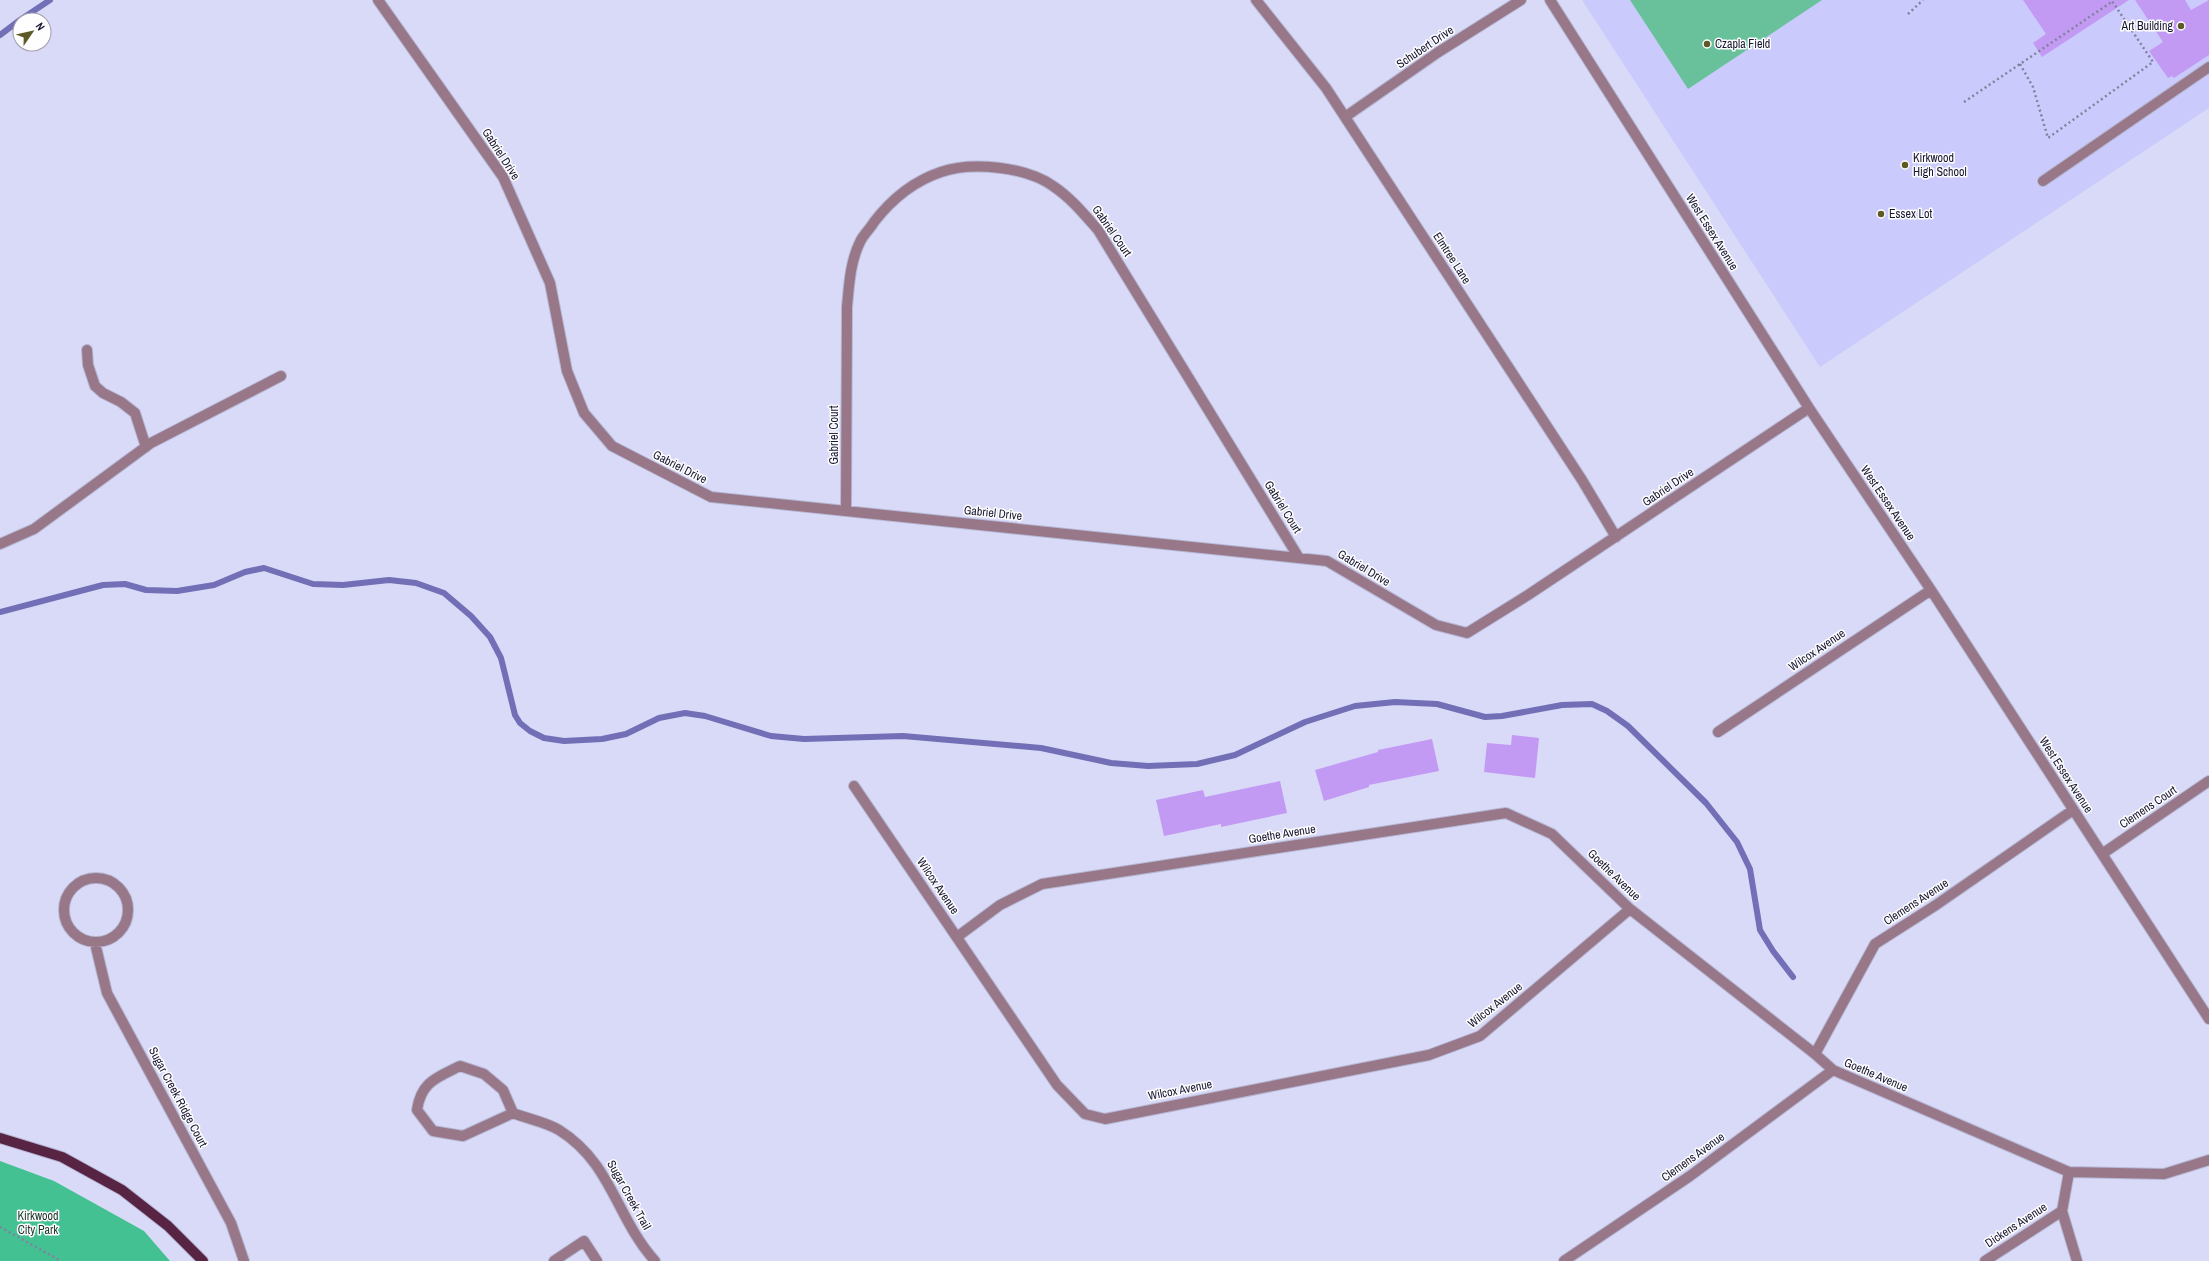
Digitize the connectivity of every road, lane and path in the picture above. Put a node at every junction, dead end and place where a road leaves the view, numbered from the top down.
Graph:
1 (378, 0) edge
2 (1256, 0) edge
3 (1521, 0) edge
4 (1550, 0) edge
5 (1923, 0) edge
6 (2113, 0) edge
7 (1908, 14) dead end
8 (2020, 64) junction
9 (2209, 67) edge
10 (1964, 102) dead end
11 (1345, 117) junction
12 (2043, 181) dead end
13 (87, 350) dead end
14 (281, 376) dead end
15 (1809, 408) junction
16 (146, 447) junction
17 (846, 511) junction
18 (1616, 537) junction
19 (0, 544) edge
20 (1299, 558) junction
21 (1931, 590) junction
22 (1718, 732) dead end
23 (2209, 781) edge
24 (854, 786) dead end
25 (2073, 810) junction
26 (2102, 854) junction
27 (1630, 909) junction
28 (957, 937) junction
29 (95, 943) junction
30 (2209, 1019) edge
31 (1815, 1054) junction
32 (1834, 1070) junction
33 (513, 1113) junction
34 (0, 1138) edge
35 (2209, 1160) edge
36 (2068, 1172) junction
37 (2062, 1211) junction
38 (0, 1227) edge
39 (61, 1261) edge
40 (203, 1261) edge
41 (244, 1261) edge
42 (554, 1261) edge
43 (597, 1261) edge
44 (655, 1261) edge
45 (1564, 1261) edge
46 (1985, 1261) edge
47 (2077, 1261) edge

1 - 17 street, Gabriel Drive
2 - 11 street, Elmtree Lane
3 - 11 street, Schubert Drive
4 - 15 street, West Essex Avenue
5 - 7 path
6 - 8 path
6 - 8 path
8 - 10 path
9 - 12 street
11 - 18 street, Elmtree Lane
13 - 16 street
14 - 16 street
15 - 18 street, Gabriel Drive
15 - 21 street, West Essex Avenue
16 - 19 street
17 - 20 street, Gabriel Drive
17 - 20 street, Gabriel Court
18 - 20 street, Gabriel Drive
21 - 22 street, Wilcox Avenue
21 - 25 street, West Essex Avenue
23 - 26 street, Clemens Court
24 - 28 street, Wilcox Avenue
25 - 26 street, West Essex Avenue
25 - 31 street, Clemens Avenue
26 - 30 street, West Essex Avenue
27 - 28 street, Goethe Avenue
27 - 28 street, Wilcox Avenue
27 - 31 street, Goethe Avenue
29 - 29 street
29 - 41 street, Sugar Creek Ridge Court
31 - 32 street, Goethe Avenue
32 - 36 street, Goethe Avenue
32 - 45 street, Clemens Avenue
33 - 33 street
33 - 44 street, Sugar Creek Trail
34 - 40 main road
35 - 36 street, Goethe Avenue
36 - 37 street
37 - 46 street, Dickens Avenue
37 - 47 street
38 - 39 path
42 - 43 street

